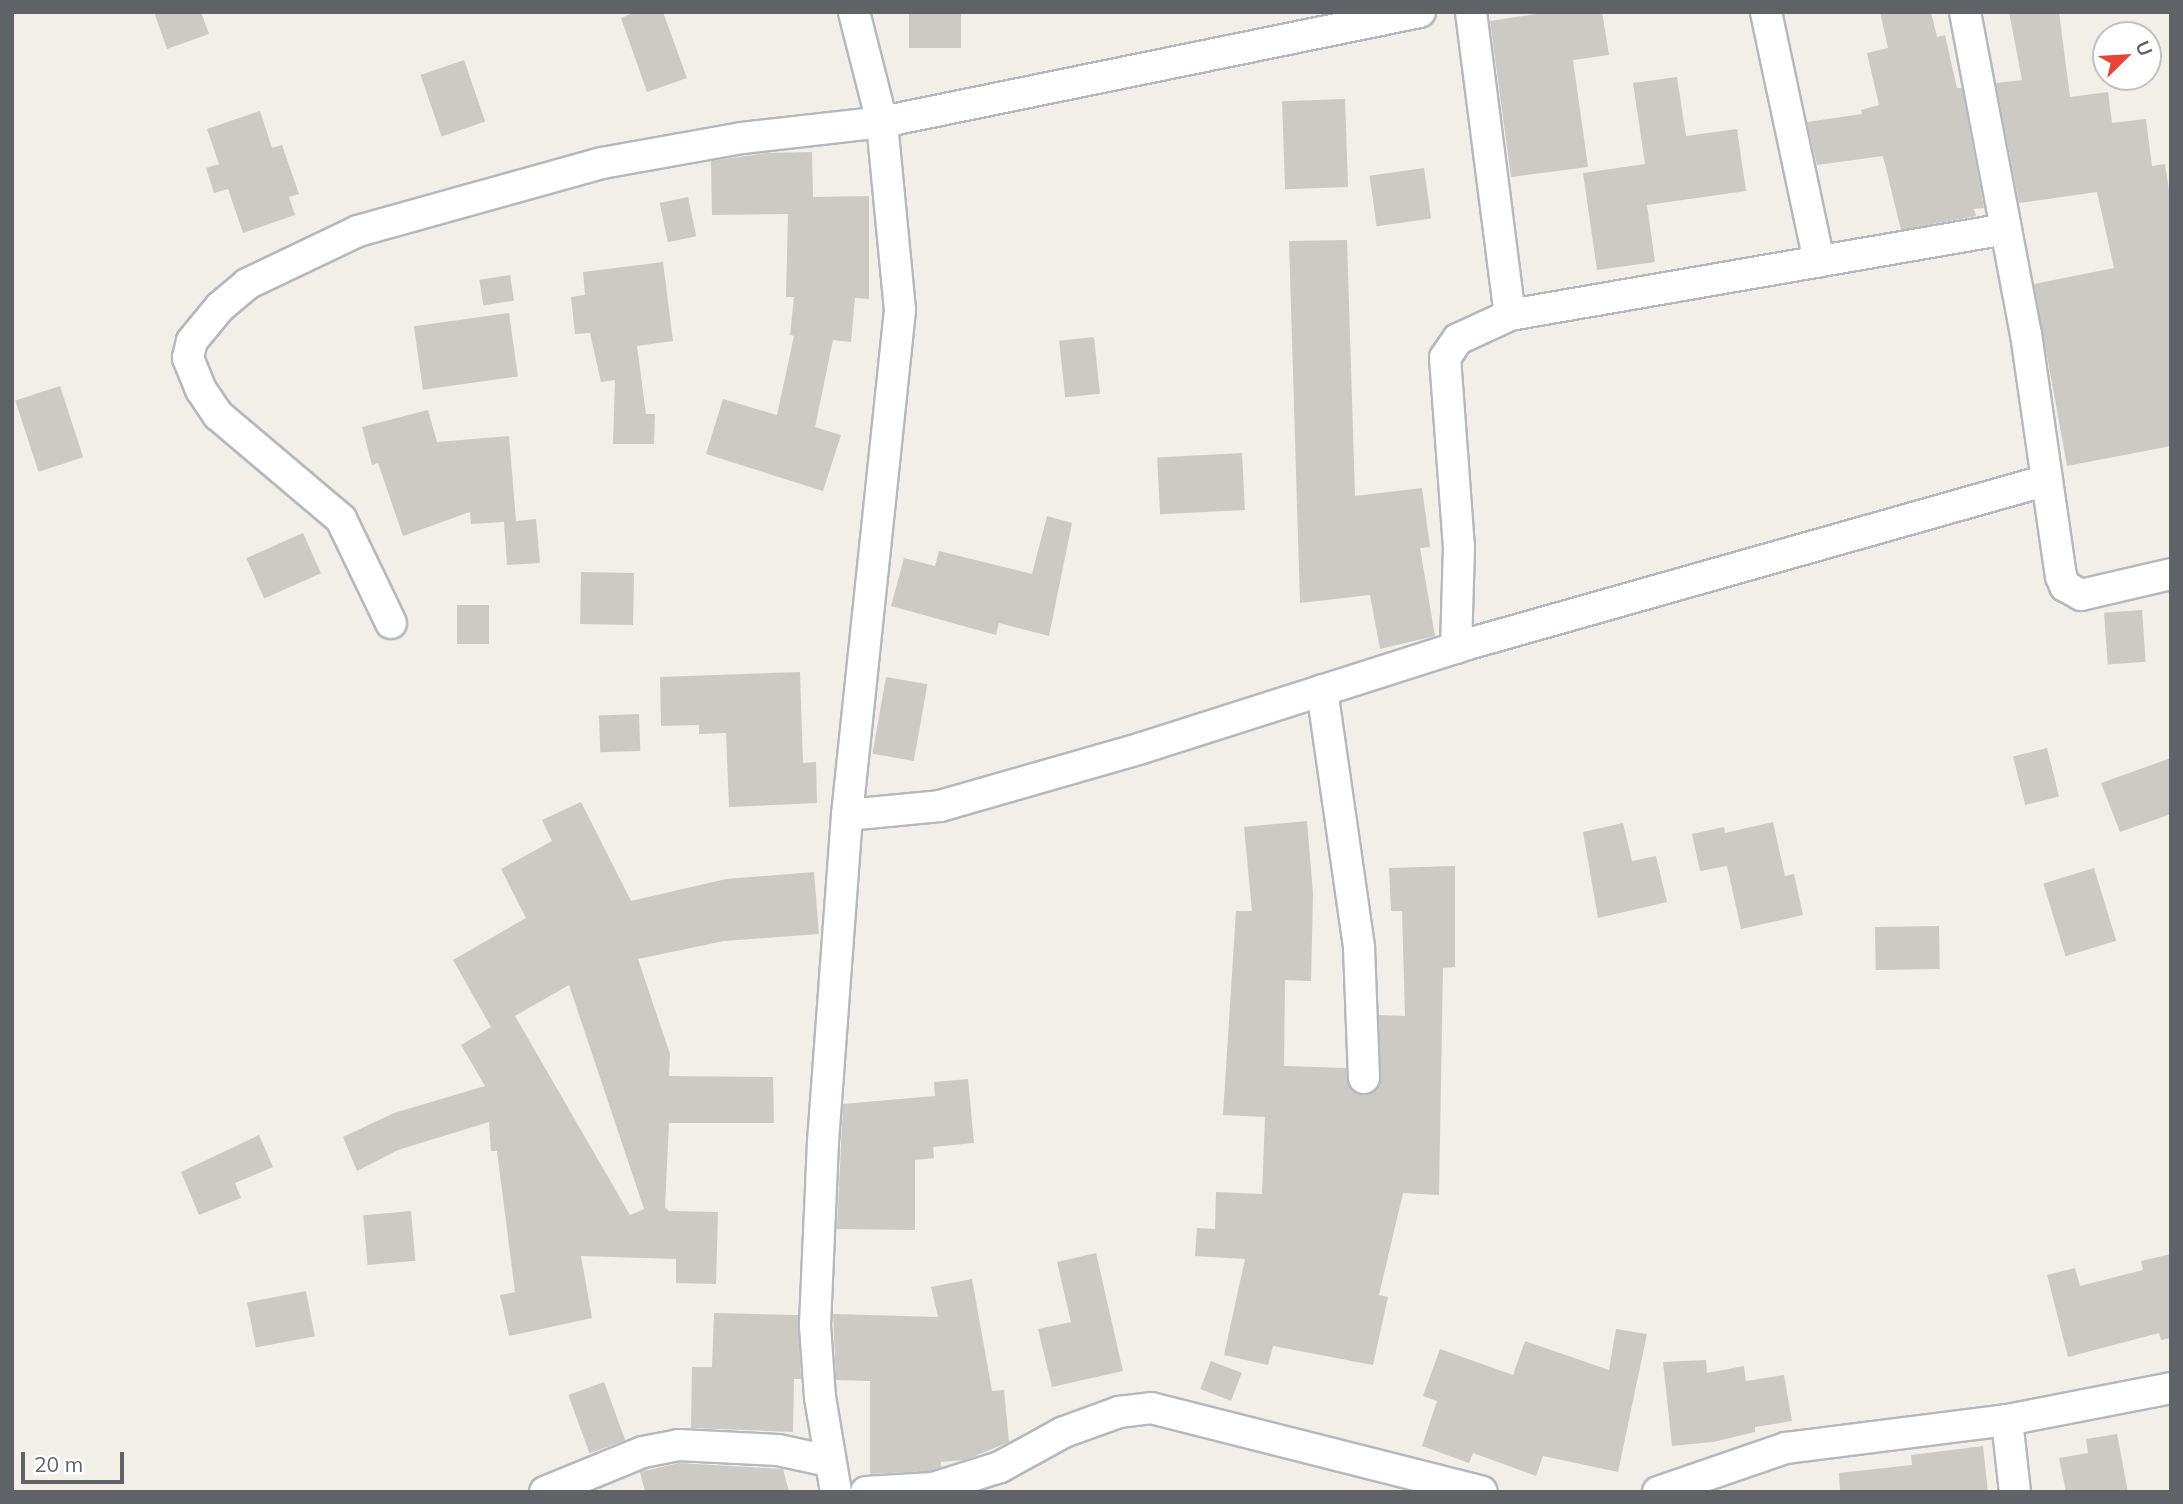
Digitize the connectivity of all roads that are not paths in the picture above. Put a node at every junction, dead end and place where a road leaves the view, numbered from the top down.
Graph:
1 (854, 12) edge
2 (1420, 12) edge
3 (1471, 12) edge
4 (1766, 12) edge
5 (1965, 12) edge
6 (1371, 17) edge
7 (882, 122) junction
8 (2006, 229) junction
9 (1819, 261) junction
10 (1510, 315) junction
11 (2045, 481) junction
12 (2171, 574) edge
13 (391, 624) dead end
14 (1456, 648) junction
15 (1322, 690) junction
16 (847, 816) junction
17 (1364, 1079) dead end
18 (2171, 1388) edge
19 (2007, 1420) junction
20 (829, 1461) junction
21 (842, 1491) edge
22 (545, 1492) edge
23 (866, 1492) edge
24 (1482, 1492) edge
25 (1658, 1492) edge
26 (2015, 1492) edge

1 - 7 street
2 - 6 street
3 - 10 street
4 - 9 street
5 - 8 street
6 - 7 street
7 - 13 street
7 - 16 street
8 - 9 street
8 - 11 street
9 - 10 street
10 - 14 street
11 - 12 street
11 - 14 street
14 - 15 street
15 - 16 street
15 - 17 street
16 - 20 street
18 - 19 street
19 - 25 street
19 - 26 street
20 - 21 street
20 - 22 street
23 - 24 street

